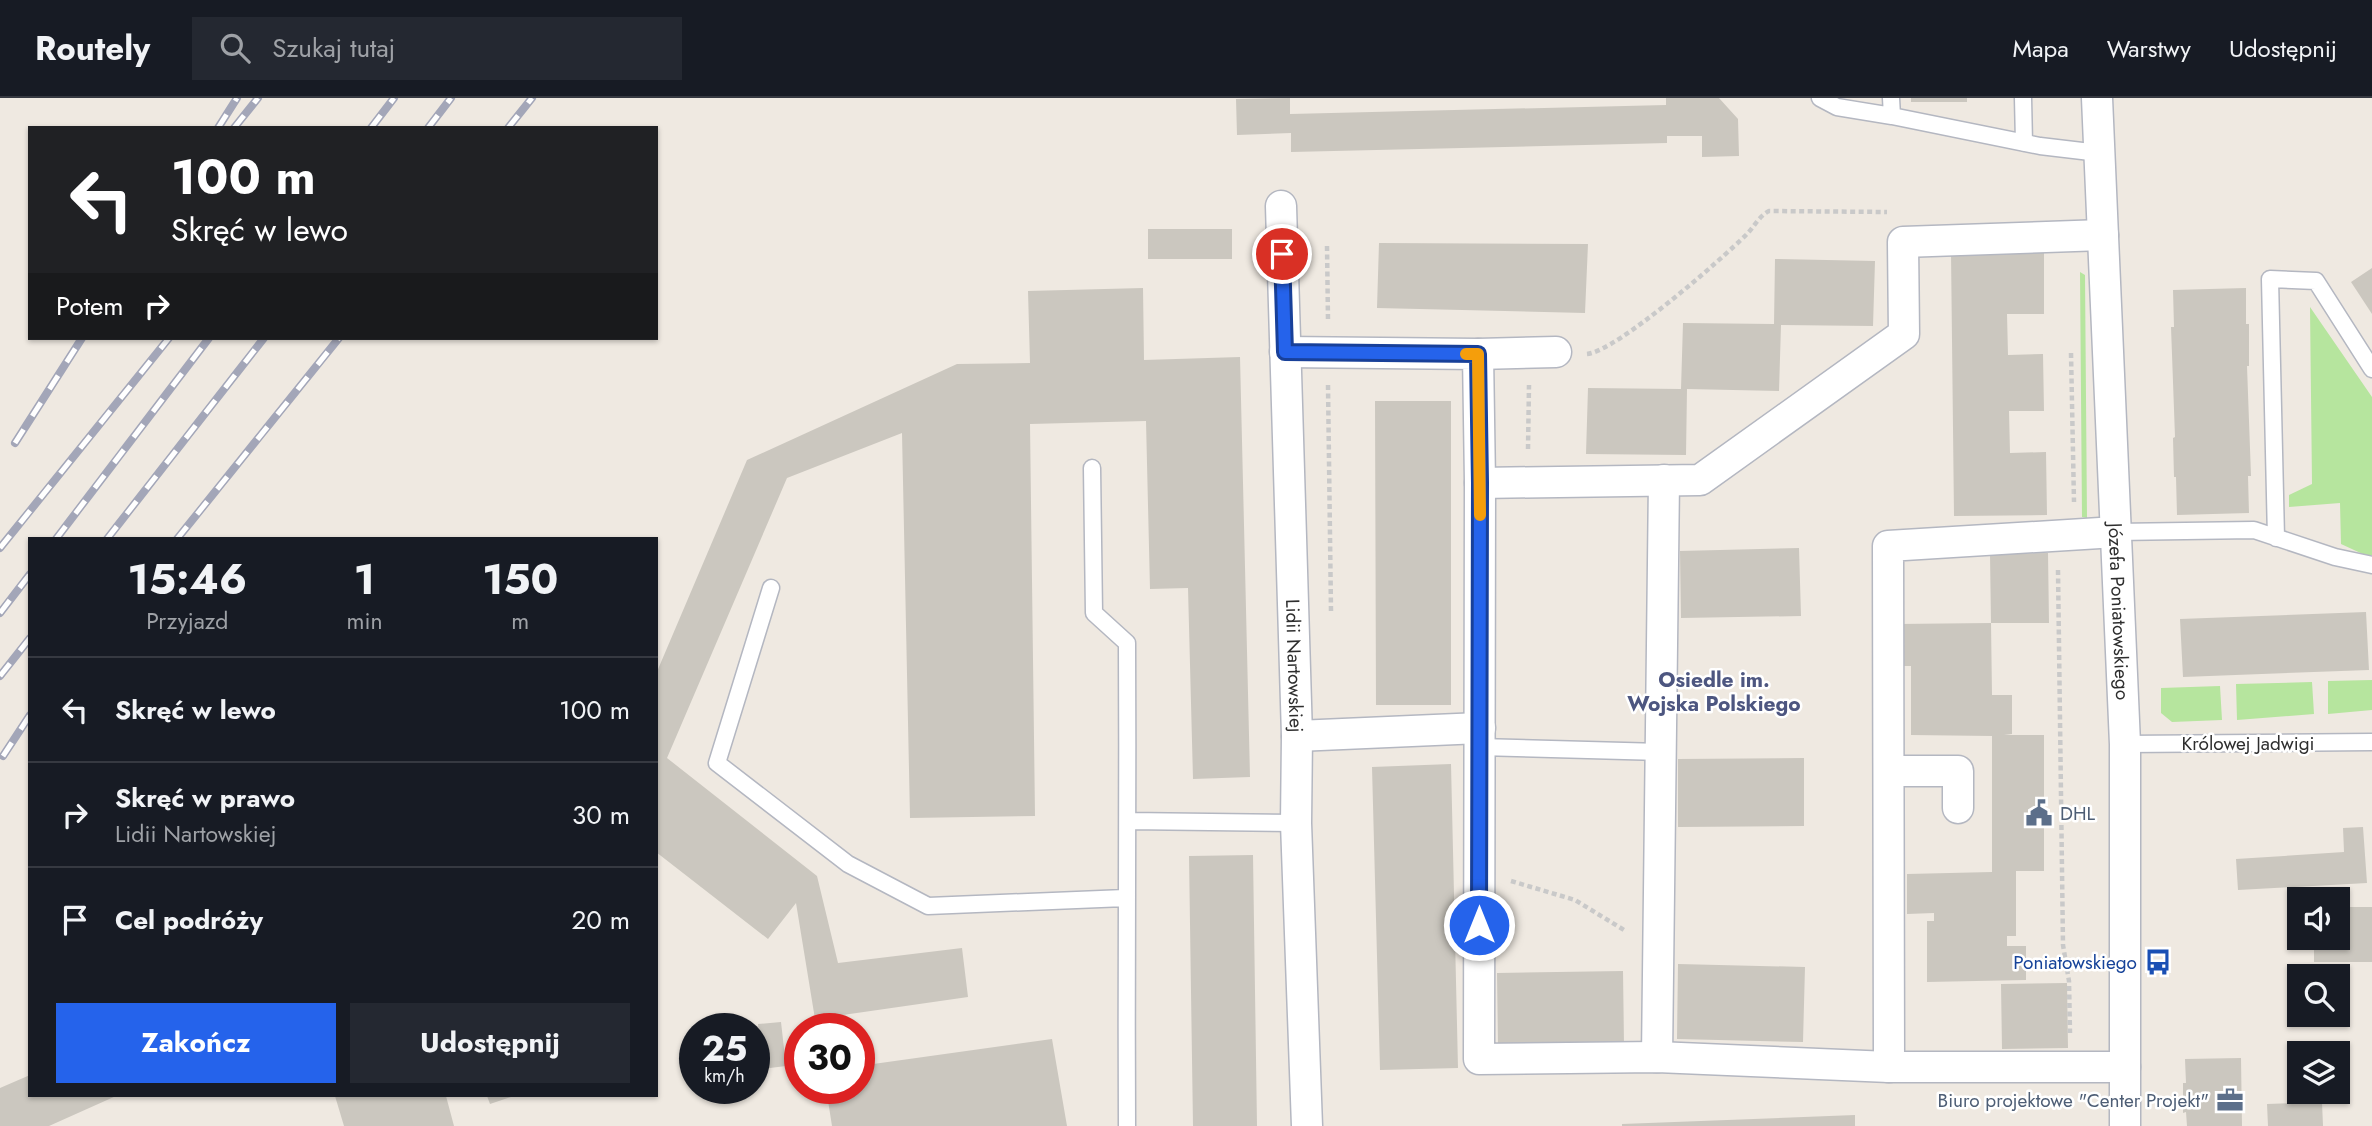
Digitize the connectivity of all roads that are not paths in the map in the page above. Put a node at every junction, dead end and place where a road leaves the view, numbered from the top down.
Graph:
1 (1820, 98) edge
2 (1891, 98) edge
3 (2023, 98) edge
4 (2097, 98) edge
5 (1892, 116) junction
6 (2024, 144) junction
7 (2099, 153) junction
8 (1281, 206) dead end
9 (2102, 236) junction
10 (1285, 352) junction
11 (1556, 352) road end
12 (1478, 354) junction
13 (2372, 369) edge
14 (1092, 468) dead end
15 (1664, 480) junction
16 (1480, 483) junction
17 (2116, 532) junction
18 (2276, 538) junction
19 (2372, 565) edge
20 (771, 588) dead end
21 (1297, 736) junction
22 (1480, 738) junction
23 (2372, 742) edge
24 (2125, 744) junction
25 (1661, 752) junction
26 (1889, 771) junction
27 (1958, 808) dead end
28 (1128, 821) junction
29 (1296, 823) junction
30 (1125, 898) junction
31 (1657, 1057) junction
32 (1889, 1067) junction
33 (2125, 1067) junction
34 (1127, 1126) edge
35 (1307, 1126) edge
36 (2125, 1126) edge

1 - 5 lane
2 - 5 lane
3 - 6 lane
4 - 7 street, Józefa Poniatowskiego
5 - 6 lane
6 - 7 lane
7 - 9 street, Józefa Poniatowskiego
8 - 10 street, Lidii Nartowskiej
9 - 15 street
9 - 17 street, Józefa Poniatowskiego
10 - 12 street
10 - 21 street, Lidii Nartowskiej
11 - 12 street
12 - 16 street
13 - 18 lane
14 - 28 lane
15 - 16 street
15 - 25 street
16 - 22 street
17 - 18 lane
17 - 24 street, Józefa Poniatowskiego
17 - 26 street
18 - 19 lane
20 - 30 lane
21 - 22 street
21 - 29 street, Lidii Nartowskiej
22 - 25 lane
22 - 31 street
23 - 24 lane, Królowej Jadwigi
24 - 33 street, Józefa Poniatowskiego
25 - 31 street
26 - 27 street
26 - 32 street
28 - 29 lane
28 - 30 lane
29 - 35 street, Lidii Nartowskiej
30 - 34 lane
31 - 32 street
32 - 33 street
33 - 36 street, Józefa Poniatowskiego

